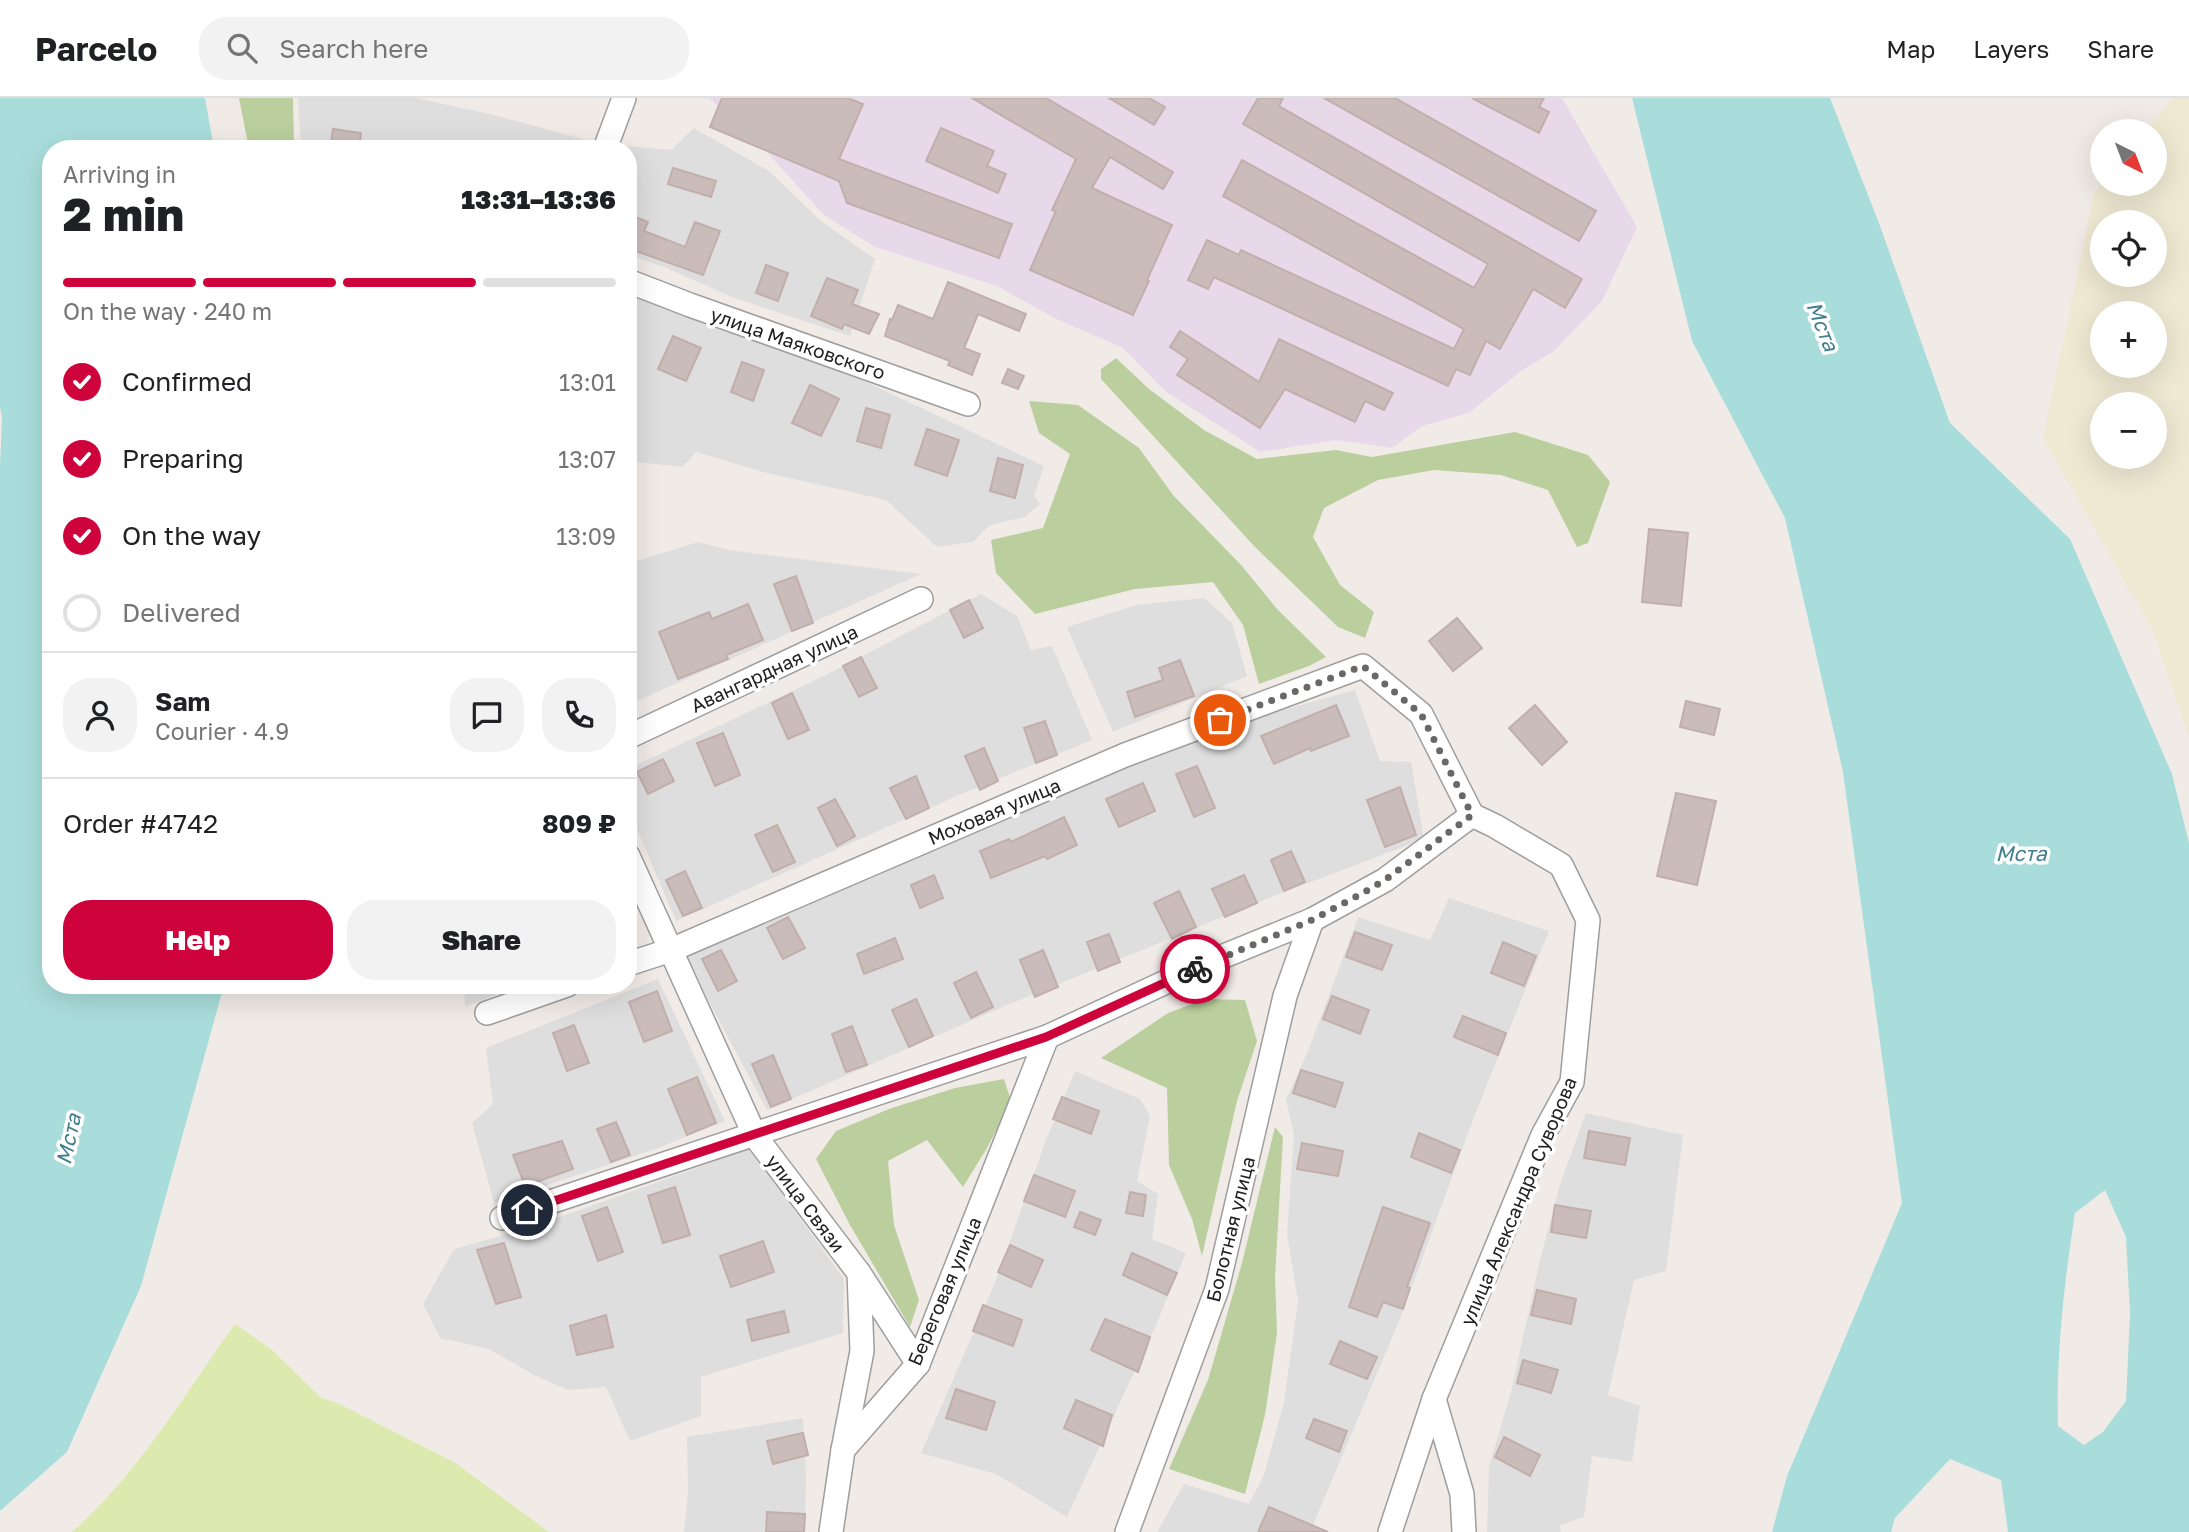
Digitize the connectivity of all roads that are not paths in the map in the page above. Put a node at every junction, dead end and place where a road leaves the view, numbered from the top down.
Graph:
1 (624, 98) edge
2 (608, 140) edge
3 (637, 284) edge
4 (968, 404) dead end
5 (921, 599) dead end
6 (637, 733) edge
7 (1472, 815) junction
8 (637, 876) edge
9 (1312, 920) junction
10 (671, 950) junction
11 (637, 961) edge
12 (541, 994) edge
13 (487, 1013) dead end
14 (1046, 1037) junction
15 (755, 1136) junction
16 (502, 1218) dead end
17 (859, 1273) junction
18 (918, 1364) junction
19 (1434, 1399) junction
20 (843, 1450) junction
21 (831, 1532) edge
22 (1127, 1532) edge
23 (1390, 1532) edge
24 (1464, 1532) edge

1 - 2 street
3 - 4 street, улица Маяковского
5 - 6 street, Авангардная улица
7 - 9 street
7 - 10 street, Моховая улица
7 - 19 street, улица Александра Суворова
8 - 10 street, улица Связи
9 - 14 street
9 - 22 street, Болотная улица
10 - 11 street, Моховая улица
10 - 15 street, улица Связи
12 - 13 street
14 - 15 street
14 - 18 street, Береговая улица
15 - 16 street
15 - 17 street, улица Связи
17 - 18 street, улица Связи
17 - 20 street
18 - 20 street, Береговая улица
19 - 23 street, улица Александра Суворова
19 - 24 street
20 - 21 street

